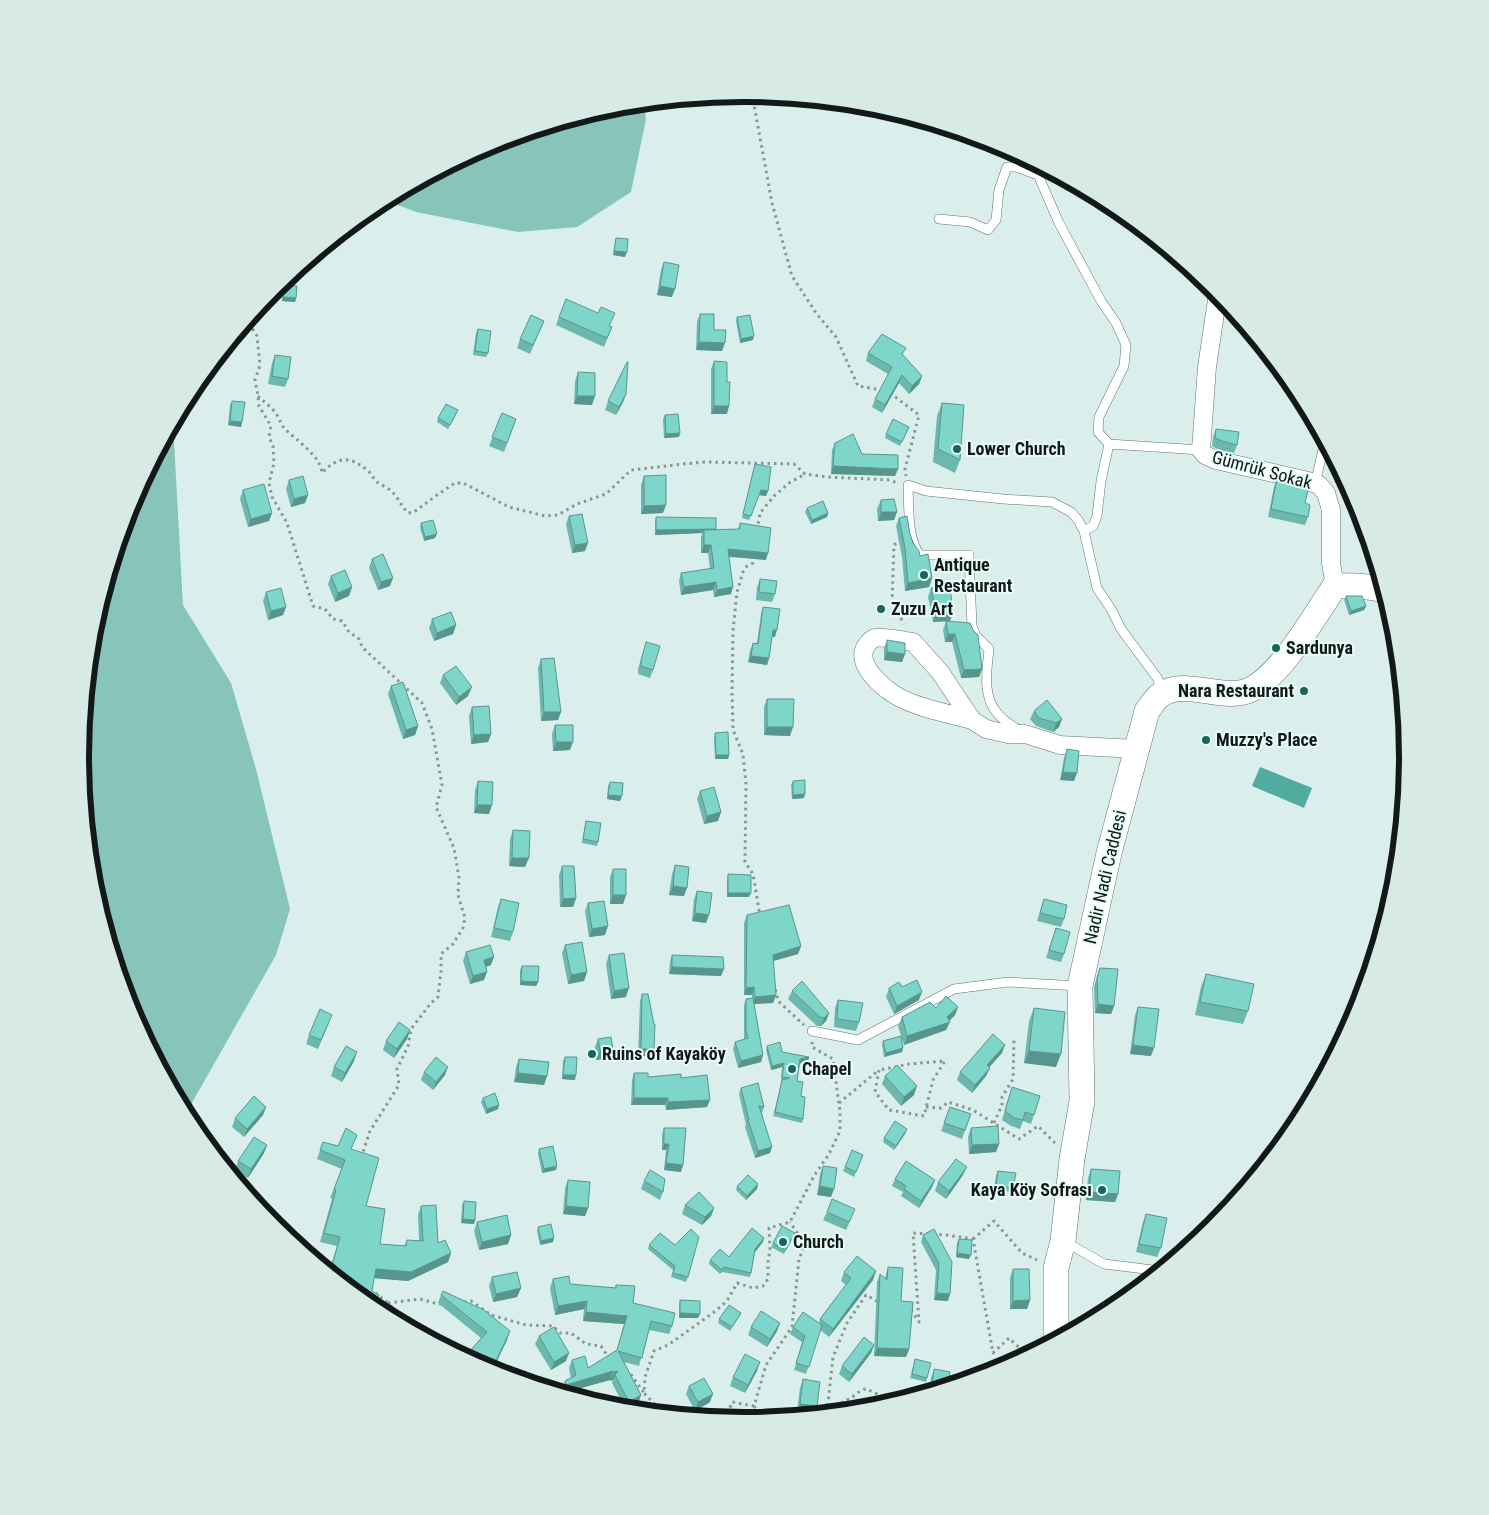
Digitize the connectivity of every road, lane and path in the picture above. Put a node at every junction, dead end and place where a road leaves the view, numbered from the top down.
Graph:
1 (754, 102) edge
2 (1037, 170) edge
3 (1038, 175) junction
4 (939, 219) dead end
5 (1216, 303) edge
6 (252, 324) edge
7 (252, 328) joint
8 (258, 396) junction
9 (1109, 444) junction
10 (1323, 449) edge
11 (1200, 450) junction
12 (805, 474) junction
13 (1315, 484) junction
14 (908, 485) junction
15 (911, 529) junction
16 (1084, 531) junction
17 (756, 536) edge
18 (754, 550) edge
19 (1335, 586) junction
20 (1378, 589) edge
21 (913, 642) junction
22 (1162, 694) junction
23 (972, 720) junction
24 (1025, 734) junction
25 (1136, 749) junction
26 (761, 924) edge
27 (773, 976) edge
28 (1080, 986) junction
29 (812, 1031) junction
30 (1014, 1039) dead end
31 (879, 1070) junction
32 (838, 1103) junction
33 (926, 1107) junction
34 (994, 1123) junction
35 (361, 1157) edge
36 (1072, 1159) junction
37 (790, 1222) junction
38 (973, 1239) junction
39 (1064, 1241) junction
40 (1056, 1268) junction
41 (1154, 1270) edge
42 (367, 1287) edge
43 (463, 1302) edge
44 (388, 1303) junction
45 (446, 1304) edge
46 (883, 1305) edge
47 (910, 1308) edge
48 (400, 1315) edge
49 (1056, 1334) edge
50 (1023, 1351) edge
51 (610, 1359) edge
52 (619, 1373) edge
53 (644, 1393) junction
54 (884, 1398) edge
55 (754, 1406) junction
56 (658, 1408) edge
57 (827, 1408) edge
58 (832, 1408) edge
59 (728, 1413) edge
60 (761, 1413) edge

1 - 14 path
2 - 3 lane
3 - 4 lane
3 - 9 lane
5 - 11 street, Gümrük Sokak
6 - 7 path
7 - 8 path
8 - 12 path
8 - 35 path
9 - 11 lane
9 - 16 lane
10 - 13 lane
11 - 13 street, Gümrük Sokak
12 - 14 path
12 - 17 path
13 - 19 street, Gümrük Sokak
14 - 15 lane
14 - 16 lane
15 - 21 path
15 - 24 lane
16 - 22 lane
18 - 26 path
19 - 20 street
19 - 22 street
21 - 23 street
21 - 23 street
22 - 25 street, Nadir Nadi Caddesi
23 - 24 street
24 - 25 street
25 - 28 street, Nadir Nadi Caddesi
27 - 29 path
28 - 29 lane
28 - 36 street, Nadir Nadi Caddesi
29 - 32 path
30 - 34 path
31 - 32 path
31 - 33 path
31 - 33 path
32 - 37 path
33 - 34 path
34 - 36 path
36 - 39 street, Nadir Nadi Caddesi
37 - 53 path
37 - 55 path
38 - 40 path
38 - 47 path
38 - 50 path
39 - 40 street, Nadir Nadi Caddesi
39 - 41 lane
40 - 49 street, Nadir Nadi Caddesi
42 - 44 path
43 - 51 path
44 - 45 path
44 - 48 path
46 - 57 path
52 - 53 path
53 - 56 path
54 - 58 path
55 - 59 path
55 - 60 path

